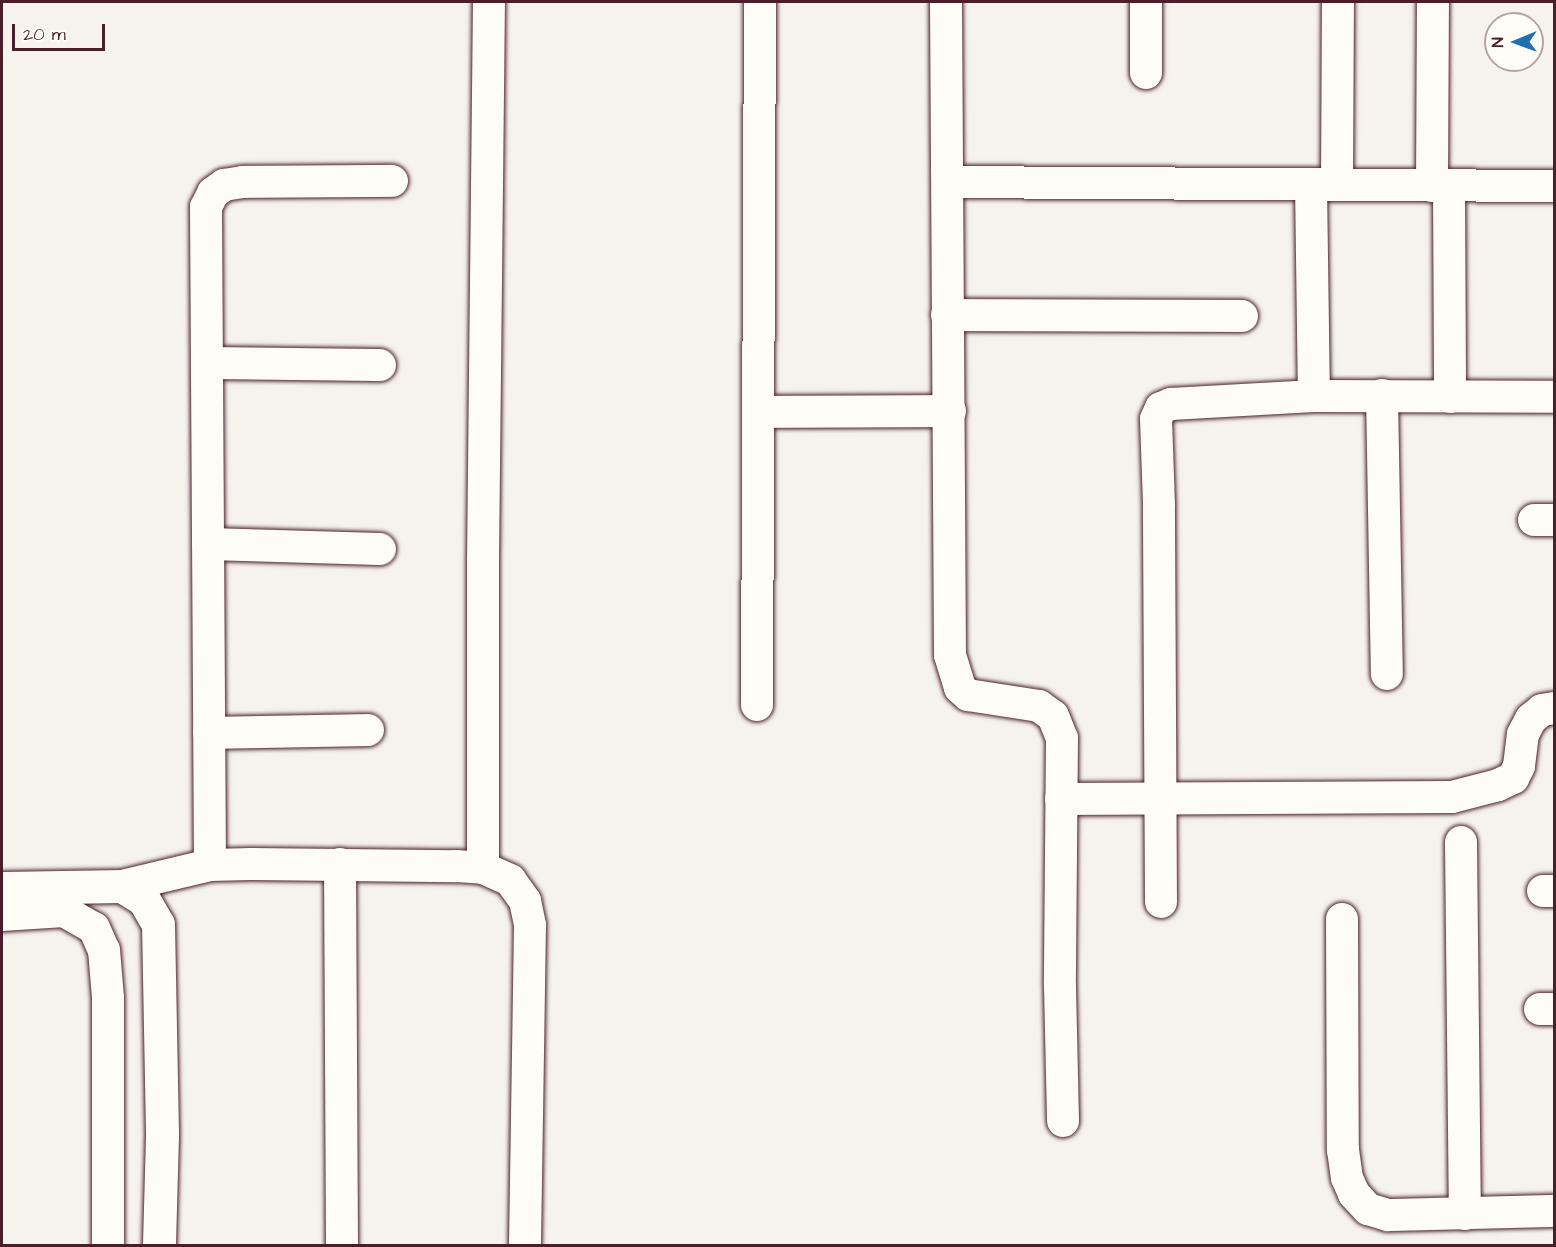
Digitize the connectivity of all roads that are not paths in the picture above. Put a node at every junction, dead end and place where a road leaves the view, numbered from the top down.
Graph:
1 (489, 2) edge
2 (760, 2) edge
3 (946, 2) edge
4 (1146, 2) edge
5 (1338, 2) edge
6 (1433, 2) edge
7 (1146, 73) dead end
8 (392, 181) dead end
9 (948, 182) junction
10 (1324, 185) junction
11 (1440, 186) junction
12 (1554, 186) edge
13 (947, 315) junction
14 (1242, 316) dead end
15 (207, 363) junction
16 (380, 365) dead end
17 (1314, 396) junction
18 (1382, 396) junction
19 (1450, 397) junction
20 (1554, 397) edge
21 (950, 411) junction
22 (758, 412) junction
23 (208, 544) junction
24 (381, 549) dead end
25 (1387, 674) dead end
26 (757, 705) dead end
27 (1554, 708) edge
28 (368, 730) dead end
29 (209, 733) junction
30 (1161, 797) junction
31 (1062, 799) junction
32 (1461, 842) dead end
33 (340, 864) junction
34 (210, 865) junction
35 (483, 868) junction
36 (122, 886) junction
37 (2, 888) edge
38 (1161, 902) dead end
39 (2, 915) edge
40 (1342, 919) dead end
41 (1064, 1121) dead end
42 (1554, 1211) edge
43 (1465, 1214) junction
44 (108, 1245) edge
45 (159, 1245) edge
46 (342, 1245) edge
47 (525, 1245) edge

1 - 35 street
2 - 22 street
3 - 9 street
4 - 7 street
5 - 10 street
6 - 11 street
8 - 15 street
9 - 10 street
9 - 13 street
10 - 11 street
10 - 17 street
11 - 12 street
11 - 19 street
13 - 14 street
13 - 21 street
15 - 16 street
15 - 23 street
17 - 18 street
17 - 30 street
18 - 19 street
18 - 25 street
19 - 20 street
21 - 22 street
21 - 31 street
22 - 26 street
23 - 24 street
23 - 29 street
27 - 30 street
28 - 29 street
29 - 34 street
30 - 31 street
30 - 38 street
31 - 41 street
32 - 43 street
33 - 34 street
33 - 35 street
33 - 46 street
34 - 36 street
35 - 47 street
36 - 37 street
36 - 45 street
39 - 44 street
40 - 43 street
42 - 43 street

